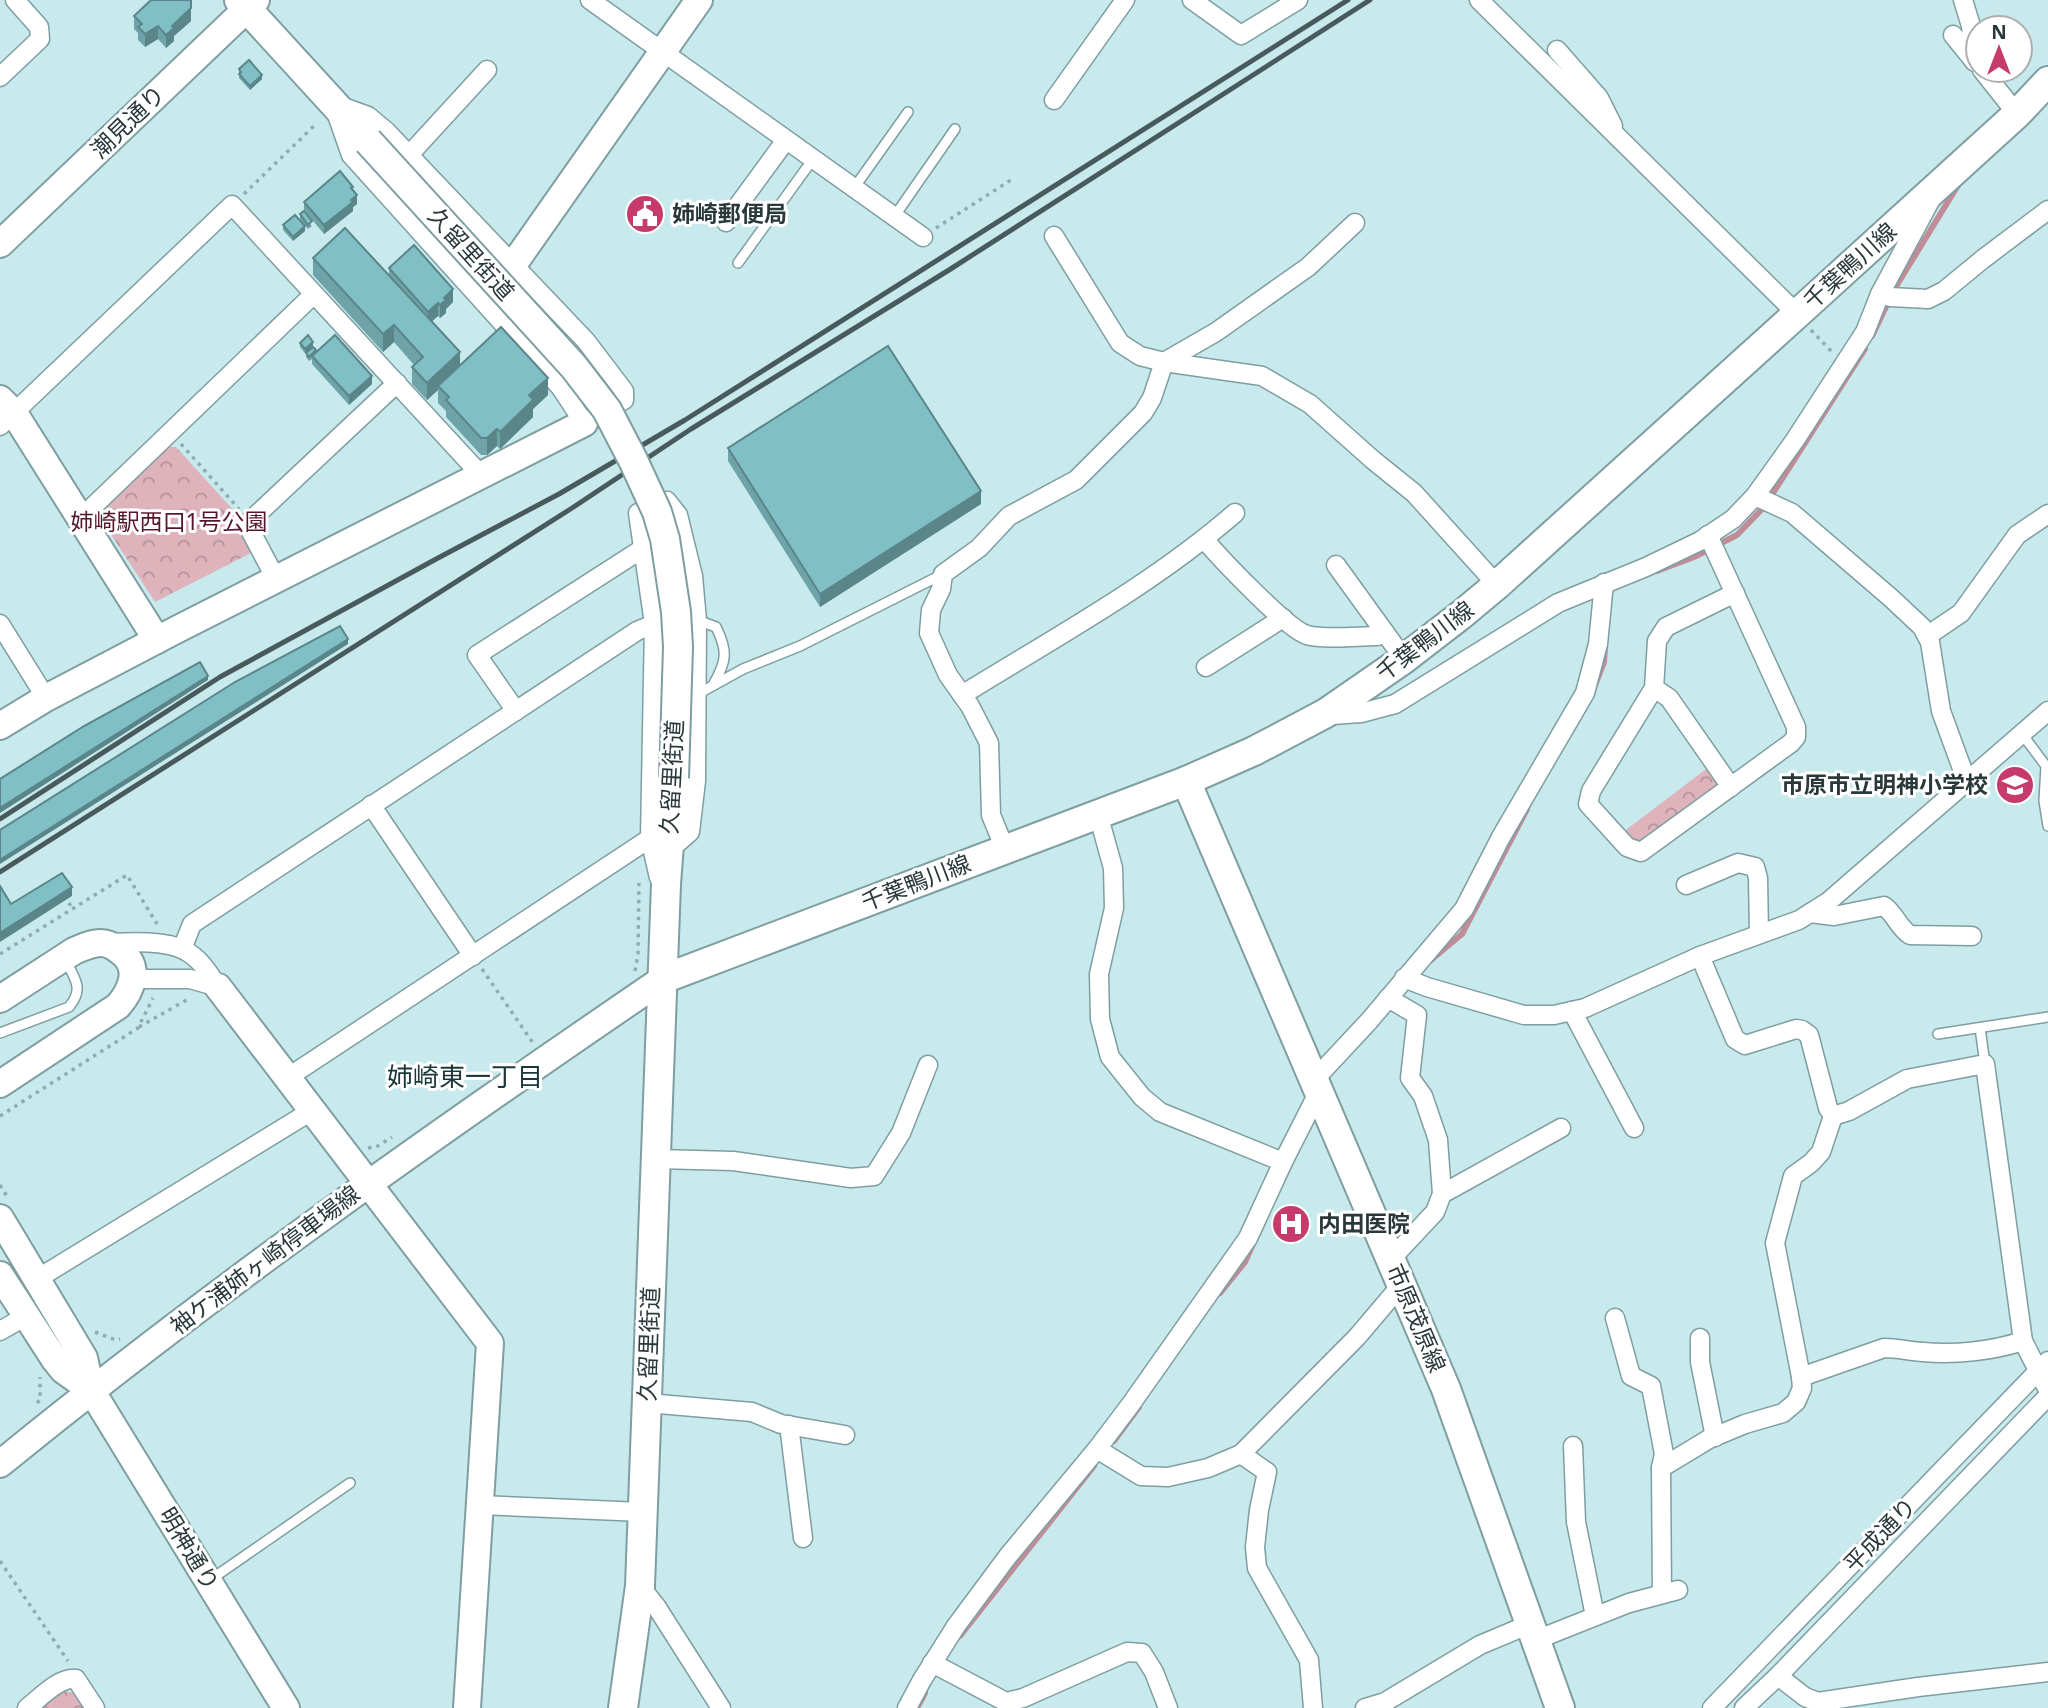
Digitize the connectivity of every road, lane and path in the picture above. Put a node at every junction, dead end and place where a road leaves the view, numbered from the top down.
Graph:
1 (15, 0) edge
2 (590, 0) edge
3 (699, 0) edge
4 (1125, 0) edge
5 (1192, 0) edge
6 (1298, 0) edge
7 (1479, 0) edge
8 (247, 3) edge
9 (1953, 35) dead end
10 (1964, 48) edge
11 (1557, 50) dead end
12 (662, 52) junction
13 (487, 70) dead end
14 (0, 77) edge
15 (2048, 81) edge
16 (1993, 84) edge
17 (1054, 100) dead end
18 (325, 113) junction
19 (908, 113) dead end
20 (2017, 114) junction
21 (955, 129) dead end
22 (786, 140) junction
23 (1619, 140) junction
24 (410, 155) junction
25 (813, 159) junction
26 (1014, 178) dead end
27 (1939, 184) junction
28 (853, 188) junction
29 (232, 205) junction
30 (2048, 210) edge
31 (894, 218) junction
32 (726, 222) dead end
33 (1355, 223) dead end
34 (1054, 236) dead end
35 (923, 237) joint
36 (0, 244) edge
37 (738, 263) dead end
38 (513, 265) junction
39 (314, 294) junction
40 (1880, 294) junction
41 (1797, 314) junction
42 (1164, 362) junction
43 (1843, 364) junction
44 (397, 383) junction
45 (617, 404) dead end
46 (5, 413) edge
47 (590, 419) joint
48 (170, 432) junction
49 (481, 475) junction
50 (1755, 496) junction
51 (1235, 513) dead end
52 (2048, 514) edge
53 (81, 518) junction
54 (250, 521) junction
55 (1708, 535) junction
56 (1204, 540) junction
57 (642, 549) junction
58 (1336, 565) dead end
59 (943, 574) junction
60 (276, 579) junction
61 (1604, 583) junction
62 (1497, 585) junction
63 (1735, 593) junction
64 (1283, 618) junction
65 (697, 620) junction
66 (0, 624) edge
67 (654, 624) junction
68 (1385, 633) junction
69 (1927, 636) junction
70 (157, 640) junction
71 (1404, 659) junction
72 (1206, 667) dead end
73 (713, 685) junction
74 (1654, 688) junction
75 (696, 695) junction
76 (962, 695) junction
77 (47, 698) junction
78 (516, 711) junction
79 (2048, 711) edge
80 (1326, 713) junction
81 (0, 726) edge
82 (2022, 734) junction
83 (2047, 765) edge
84 (1186, 781) junction
85 (1967, 782) junction
86 (1731, 787) junction
87 (371, 806) junction
88 (1098, 814) junction
89 (2048, 827) edge
90 (662, 839) junction
91 (1005, 849) junction
92 (639, 871) dead end
93 (1686, 885) dead end
94 (61, 892) edge
95 (73, 909) junction
96 (1810, 913) junction
97 (162, 933) dead end
98 (1759, 934) junction
99 (1972, 936) dead end
100 (103, 943) junction
101 (182, 949) junction
102 (0, 954) edge
103 (472, 956) junction
104 (1700, 956) junction
105 (64, 958) junction
106 (635, 972) dead end
107 (1404, 978) junction
108 (132, 979) junction
109 (663, 979) junction
110 (218, 987) junction
111 (157, 991) dead end
112 (191, 998) dead end
113 (1388, 998) junction
114 (0, 999) edge
115 (1572, 1011) junction
116 (2048, 1017) edge
117 (1980, 1027) junction
118 (138, 1028) junction
119 (0, 1033) edge
120 (1938, 1034) dead end
121 (533, 1043) dead end
122 (1985, 1064) junction
123 (928, 1065) dead end
124 (288, 1078) junction
125 (2, 1080) edge
126 (1316, 1085) junction
127 (313, 1110) junction
128 (1833, 1115) junction
129 (0, 1116) edge
130 (1561, 1128) dead end
131 (1634, 1128) dead end
132 (399, 1132) dead end
133 (358, 1148) dead end
134 (657, 1158) junction
135 (1283, 1162) junction
136 (369, 1183) junction
137 (1442, 1194) junction
138 (0, 1218) edge
139 (1396, 1272) junction
140 (0, 1275) edge
141 (37, 1279) junction
142 (26, 1315) junction
143 (1615, 1318) dead end
144 (93, 1331) dead end
145 (0, 1332) edge
146 (124, 1337) dead end
147 (1699, 1338) dead end
148 (2023, 1340) junction
149 (2043, 1366) edge
150 (40, 1372) dead end
151 (1801, 1377) junction
152 (91, 1390) junction
153 (2048, 1390) edge
154 (2048, 1396) edge
155 (647, 1403) junction
156 (34, 1407) dead end
157 (789, 1425) junction
158 (845, 1435) dead end
159 (1714, 1437) junction
160 (1573, 1446) dead end
161 (1097, 1449) junction
162 (1241, 1454) junction
163 (0, 1464) edge
164 (1661, 1468) junction
165 (349, 1483) dead end
166 (480, 1505) junction
167 (642, 1512) junction
168 (803, 1538) dead end
169 (0, 1561) edge
170 (209, 1581) junction
171 (640, 1586) junction
172 (1595, 1616) junction
173 (1533, 1632) junction
174 (933, 1663) junction
175 (2048, 1672) edge
176 (1779, 1676) junction
177 (76, 1679) junction
178 (27, 1708) edge
179 (95, 1708) edge
180 (286, 1708) edge
181 (467, 1708) edge
182 (624, 1708) edge
183 (721, 1708) edge
184 (907, 1708) edge
185 (1168, 1708) edge
186 (1313, 1708) edge
187 (1365, 1708) edge
188 (1560, 1708) edge
189 (1712, 1708) edge
190 (1744, 1708) edge

1 - 14 street
2 - 12 street
3 - 12 street
4 - 17 street
5 - 6 street
7 - 23 street
8 - 18 main road, 久留里街道
8 - 36 street, 潮見通り
9 - 10 street
11 - 23 street
12 - 22 street
12 - 38 street
13 - 24 street
15 - 20 main road, 千葉鴨川線
16 - 20 street
18 - 24 street
18 - 29 path
18 - 47 street
18 - 90 main road, 久留里街道, bridge
19 - 28 lane
20 - 27 main road, 千葉鴨川線
21 - 31 lane
22 - 25 street
22 - 32 street
23 - 41 street
24 - 38 street
25 - 28 street
25 - 37 lane
26 - 35 path
27 - 40 street
27 - 41 main road, 千葉鴨川線
28 - 31 street
29 - 39 street
29 - 46 street
30 - 40 street
31 - 35 street
33 - 42 street
34 - 42 street
38 - 45 street
39 - 44 street
39 - 48 street
40 - 43 street
41 - 43 path
41 - 62 main road, 千葉鴨川線
42 - 59 street
42 - 62 street
43 - 50 street
44 - 49 street
44 - 54 street
46 - 53 street
47 - 49 street
48 - 53 street
48 - 54 path
49 - 60 street
50 - 55 street
50 - 69 street
51 - 56 street
52 - 69 street
53 - 70 street
54 - 60 street
55 - 61 street
55 - 63 street
56 - 64 street
56 - 76 street
57 - 65 street
57 - 67 street
57 - 78 street
58 - 68 street
59 - 73 lane
59 - 76 street
60 - 70 street
61 - 80 street
61 - 107 street
62 - 71 main road, 千葉鴨川線
63 - 74 street
63 - 86 street
64 - 68 street
64 - 72 street
65 - 73 lane
65 - 75 street
66 - 77 street
67 - 78 street
67 - 90 street
68 - 71 street
69 - 85 street
70 - 77 street
71 - 80 main road, 千葉鴨川線
73 - 75 lane
74 - 86 street
74 - 86 street
75 - 90 street
76 - 91 street
77 - 81 street
78 - 87 street
79 - 82 street
80 - 84 main road, 千葉鴨川線
82 - 83 lane
82 - 85 street
83 - 89 lane
84 - 88 main road, 千葉鴨川線
84 - 126 main road, 市原茂原線
85 - 96 street
87 - 101 street
87 - 103 street
88 - 91 main road, 千葉鴨川線
88 - 135 street
90 - 103 street
90 - 109 main road, 久留里街道
91 - 109 main road, 千葉鴨川線
92 - 106 path
93 - 98 street
94 - 95 path
95 - 97 path
95 - 102 path
96 - 98 street
96 - 99 street
98 - 104 street
100 - 101 street
100 - 105 street
100 - 108 street
101 - 110 street
103 - 121 path
103 - 124 street
104 - 115 street
104 - 128 street
105 - 114 street
105 - 119 lane
107 - 113 street
107 - 115 street
108 - 110 street
108 - 125 street
109 - 134 main road, 久留里街道
109 - 136 street
110 - 124 street, 袖ケ浦姉ヶ崎停車場線
111 - 118 path
112 - 118 path
113 - 126 street
113 - 137 street
115 - 131 street
116 - 117 lane
117 - 120 lane
117 - 122 lane
118 - 129 path
122 - 128 street
122 - 148 street
123 - 134 street
124 - 127 street, 袖ケ浦姉ヶ崎停車場線
126 - 135 street
126 - 139 main road, 市原茂原線
127 - 136 street, 袖ケ浦姉ヶ崎停車場線
127 - 141 street
128 - 151 street
130 - 137 street
132 - 133 path
134 - 155 main road, 久留里街道
135 - 161 street
136 - 152 street, 袖ケ浦姉ヶ崎停車場線
136 - 166 street
137 - 139 street
138 - 141 street, 明神通り
139 - 162 street
139 - 173 main road, 市原茂原線
140 - 142 street, 明神通り
141 - 152 street, 明神通り
142 - 145 street
142 - 152 street, 明神通り
143 - 164 street
144 - 146 path
147 - 159 street
148 - 149 street
148 - 151 street
149 - 153 street
149 - 189 street, 平成通り
150 - 156 path
151 - 159 street
152 - 163 street, 袖ケ浦姉ヶ崎停車場線
152 - 170 street, 明神通り
154 - 176 street, 平成通り
155 - 157 street
155 - 167 main road, 久留里街道
157 - 158 street
157 - 168 street
159 - 164 street
160 - 172 street
161 - 162 street
161 - 174 street
162 - 186 street
164 - 172 street
165 - 170 lane
166 - 167 street
166 - 181 street
167 - 171 main road, 久留里街道
169 - 177 path
170 - 180 street, 明神通り
171 - 182 main road, 久留里街道
171 - 183 street
172 - 173 street
173 - 187 street
173 - 188 main road, 市原茂原線
174 - 184 street
174 - 185 street
175 - 176 street
176 - 190 street, 平成通り
177 - 178 street
177 - 179 street

